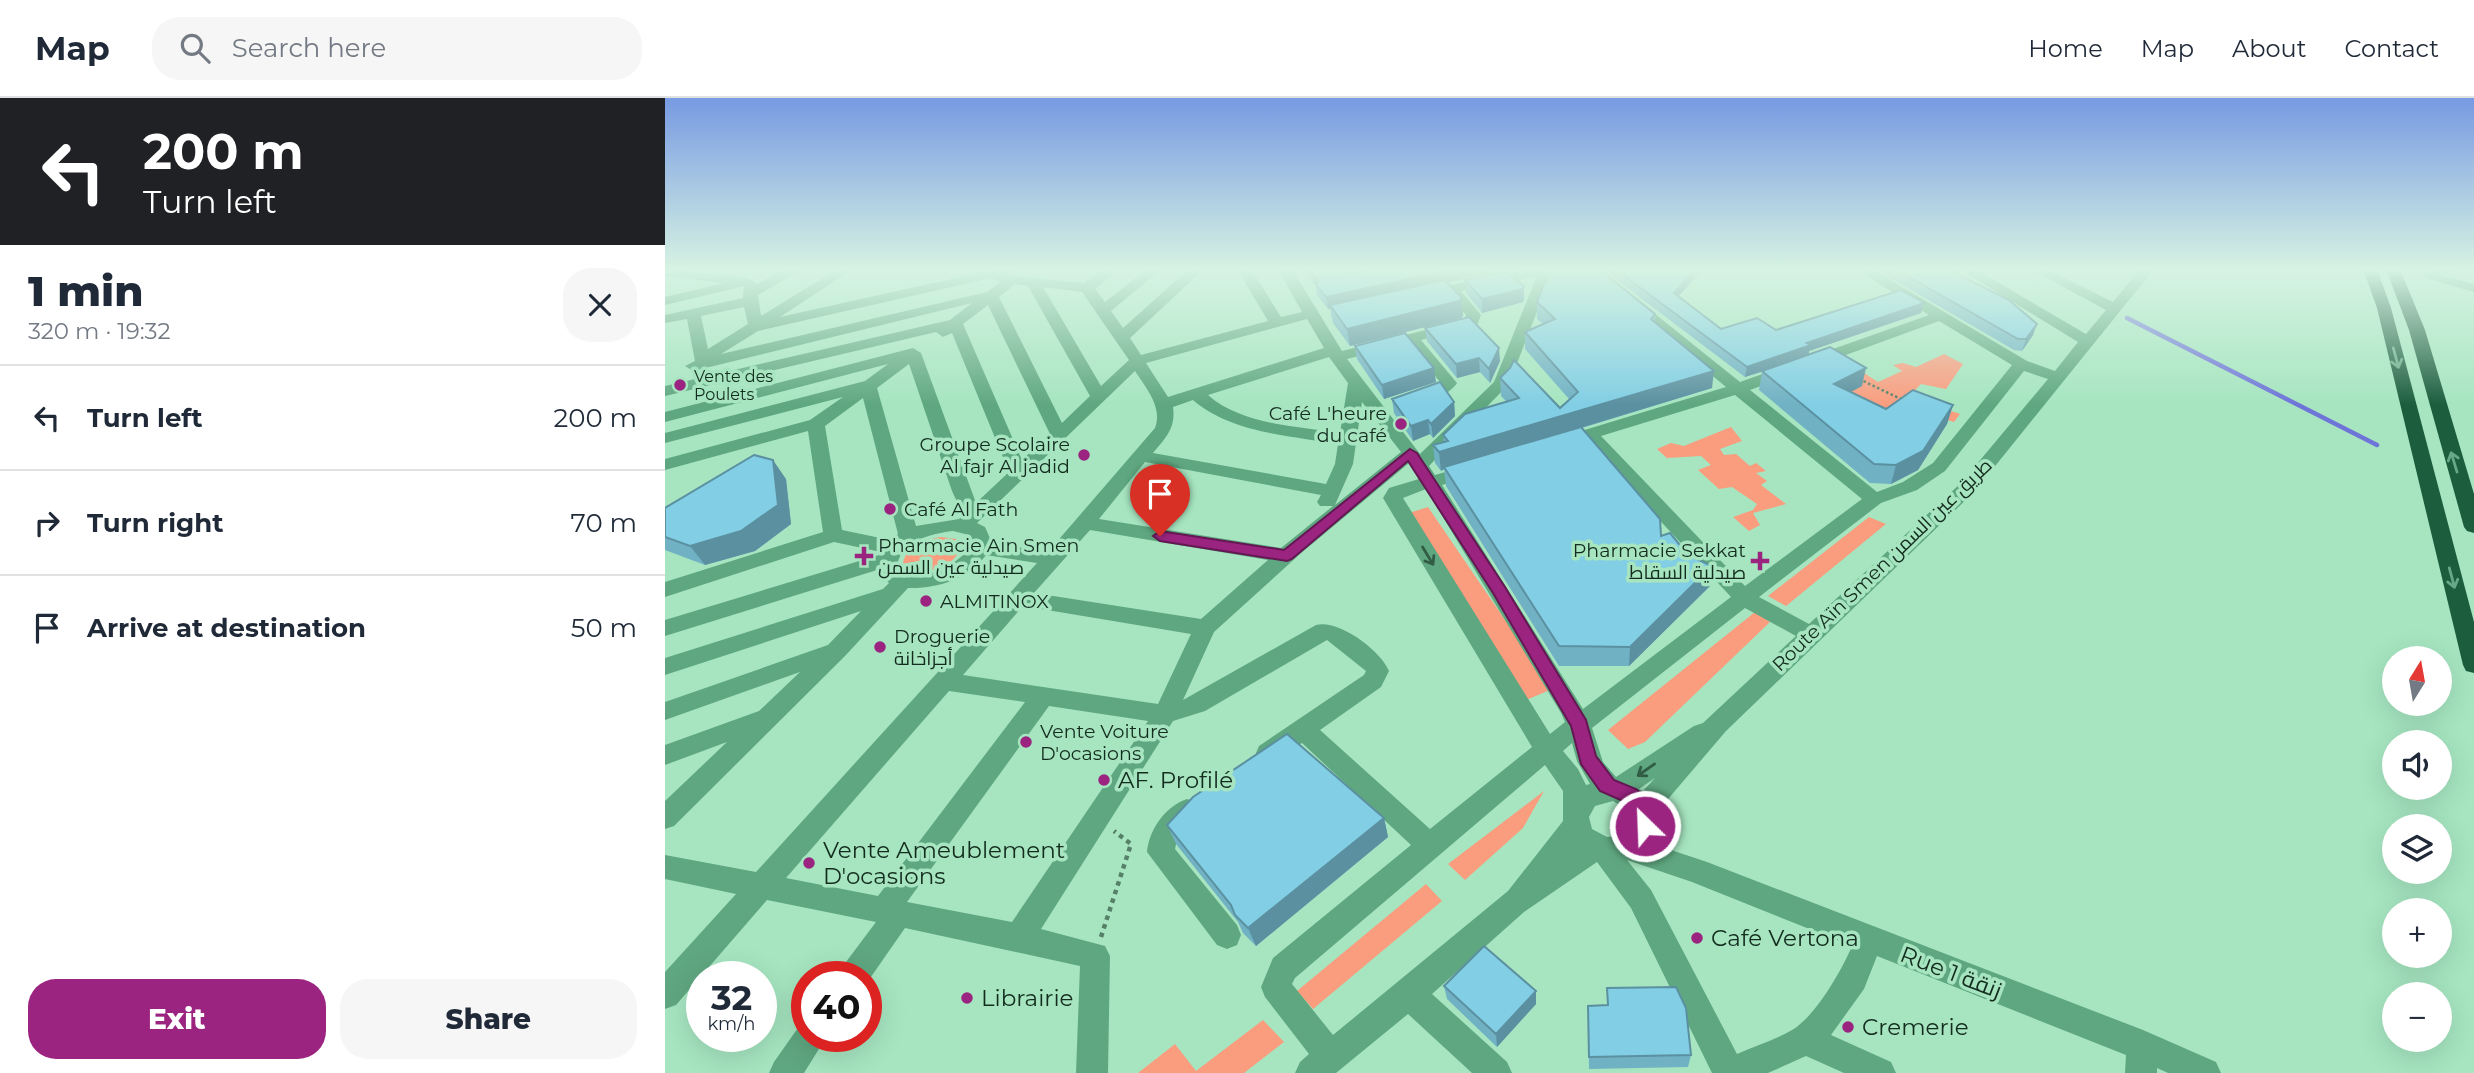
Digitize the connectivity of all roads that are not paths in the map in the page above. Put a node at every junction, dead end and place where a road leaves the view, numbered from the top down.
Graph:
1 (686, 314) edge
2 (693, 314) edge
3 (753, 314) edge
4 (775, 314) edge
5 (811, 314) edge
6 (907, 314) edge
7 (966, 314) edge
8 (1001, 314) edge
9 (1052, 314) edge
10 (1107, 314) edge
11 (1147, 314) edge
12 (1272, 314) edge
13 (1315, 314) edge
14 (1474, 314) edge
15 (1531, 314) edge
16 (1646, 314) edge
17 (2042, 314) edge
18 (2109, 314) edge
19 (2385, 314) edge
20 (2411, 314) edge
21 (1940, 316) joint
22 (1317, 317) junction
23 (665, 319) edge
24 (955, 323) junction
25 (1277, 323) junction
26 (756, 327) junction
27 (1122, 337) junction
28 (1412, 339) junction
29 (2087, 341) junction
30 (913, 354) junction
31 (1336, 354) junction
32 (1137, 361) junction
33 (697, 363) junction
34 (2021, 364) junction
35 (2058, 377) junction
36 (1356, 382) junction
37 (665, 383) edge
38 (868, 385) junction
39 (1736, 389) junction
40 (665, 391) edge
41 (1196, 394) junction
42 (1098, 396) junction
43 (1164, 404) junction
44 (1377, 410) junction
45 (665, 416) edge
46 (816, 424) junction
47 (1059, 434) junction
48 (1589, 435) junction
49 (665, 438) edge
50 (1348, 440) junction
51 (1549, 447) edge
52 (1140, 456) junction
53 (1496, 463) edge
54 (665, 465) edge
55 (1420, 467) junction
56 (1018, 472) junction
57 (1333, 491) junction
58 (1874, 499) junction
59 (968, 520) junction
60 (1085, 523) junction
61 (2474, 527) edge
62 (833, 535) junction
63 (897, 548) junction
64 (981, 548) junction
65 (1290, 552) junction
66 (1052, 559) junction
67 (898, 587) junction
68 (665, 590) edge
69 (1017, 598) junction
70 (1744, 598) junction
71 (665, 628) edge
72 (1205, 628) junction
73 (1811, 635) junction
74 (837, 650) junction
75 (2474, 665) edge
76 (665, 667) edge
77 (942, 681) junction
78 (1042, 697) junction
79 (665, 711) edge
80 (1165, 714) junction
81 (766, 717) junction
82 (1717, 724) junction
83 (1580, 725) junction
84 (1303, 729) junction
85 (1546, 750) junction
86 (665, 755) edge
87 (1247, 767) edge
88 (1614, 790) junction
89 (1202, 798) edge
90 (676, 800) edge
91 (1576, 817) junction
92 (665, 818) edge
93 (1622, 836) junction
94 (1430, 846) junction
95 (665, 867) edge
96 (760, 886) junction
97 (1514, 903) junction
98 (891, 912) junction
99 (1227, 935) dead end
100 (1019, 937) junction
101 (1869, 940) junction
102 (863, 961) edge
103 (665, 994) edge
104 (1409, 994) junction
105 (1806, 1040) junction
106 (800, 1052) edge
107 (2142, 1059) edge
108 (1321, 1065) edge
109 (785, 1073) edge
110 (1092, 1073) edge
111 (1496, 1073) edge
112 (1730, 1073) edge
113 (1880, 1073) edge
114 (2204, 1073) edge

1 - 23 street
2 - 33 street
3 - 26 street
4 - 26 street
5 - 26 street
6 - 33 street
7 - 24 street
8 - 47 street
9 - 42 street
10 - 27 street
11 - 27 street
12 - 25 street
13 - 22 street
14 - 28 street
15 - 55 street
16 - 39 street
17 - 29 street
18 - 29 street, Route Aïn Smen طريق عين السمن
19 -> 75 highway
61 -> 20 highway
21 - 34 street
21 - 39 street
22 - 25 street
22 - 31 street
24 - 30 street
24 - 40 street
24 - 56 street
25 - 32 street
26 - 33 street
27 - 32 street
28 - 31 street
28 - 44 street
29 - 35 street, Route Aïn Smen طريق عين السمن
30 - 38 street
30 - 45 street
30 - 59 street
31 - 36 street
31 - 41 street
32 - 42 street
32 - 43 street
33 - 37 street
34 - 35 street
34 - 58 street
35 - 73 street, Route Aïn Smen طريق عين السمن
36 - 44 street
36 - 50 street
38 - 46 street
38 - 49 street
38 - 63 street
39 - 48 street
39 - 58 street
41 - 43 street
41 - 50 street
42 - 47 street
43 - 52 street
44 - 55 street
46 - 54 street
46 - 62 street
47 - 56 street
48 - 51 street
48 - 70 street
50 - 57 street
52 - 57 street
52 - 60 street
53 - 55 street
55 - 65 street
55 - 83 street
55 -> 85 street
56 - 59 street
57 - 65 street
58 - 70 street
59 - 63 street
59 - 64 street
60 - 65 street
60 - 66 street
62 - 63 street
62 - 68 street
63 - 67 street
63 - 71 street
64 - 66 street
64 - 67 street
65 - 72 street
66 - 69 street
67 - 74 street
67 - 76 street
69 - 72 street
69 - 77 street
70 - 73 street
70 - 83 street
72 - 80 street
73 - 82 street, Route Aïn Smen طريق عين السمن
74 - 79 street
74 - 81 street
77 - 78 street
77 - 96 street
78 - 80 street
78 - 98 street
80 - 84 street
80 - 100 street
81 - 86 street
81 - 90 street
82 -> 88 street, Route Aïn Smen طريق عين السمن
82 - 93 street, Route Aïn Smen طريق عين السمن
83 - 85 street
83 - 88 street
84 - 87 street
84 - 94 street
85 - 91 street
85 - 94 street
88 - 91 street
88 - 93 street
89 - 99 street
90 - 92 street
91 - 93 street
91 - 97 street, Route Aïn Smen طريق عين السمن
93 - 97 street, Route Aïn Smen طريق عين السمن
93 - 101 street, Rue 1 زنقة
93 - 112 street
94 - 108 street
95 - 96 street
96 - 98 street
96 - 103 street
97 - 104 street, Route Aïn Smen طريق عين السمن
98 - 100 street
98 - 102 street
100 - 110 street
101 - 105 street
101 - 107 street, Rue 1 زنقة
104 - 108 street, Route Aïn Smen طريق عين السمن
104 - 111 street
105 - 112 street
105 - 113 street
106 - 109 street
107 - 114 street, Rue 1 زنقة

